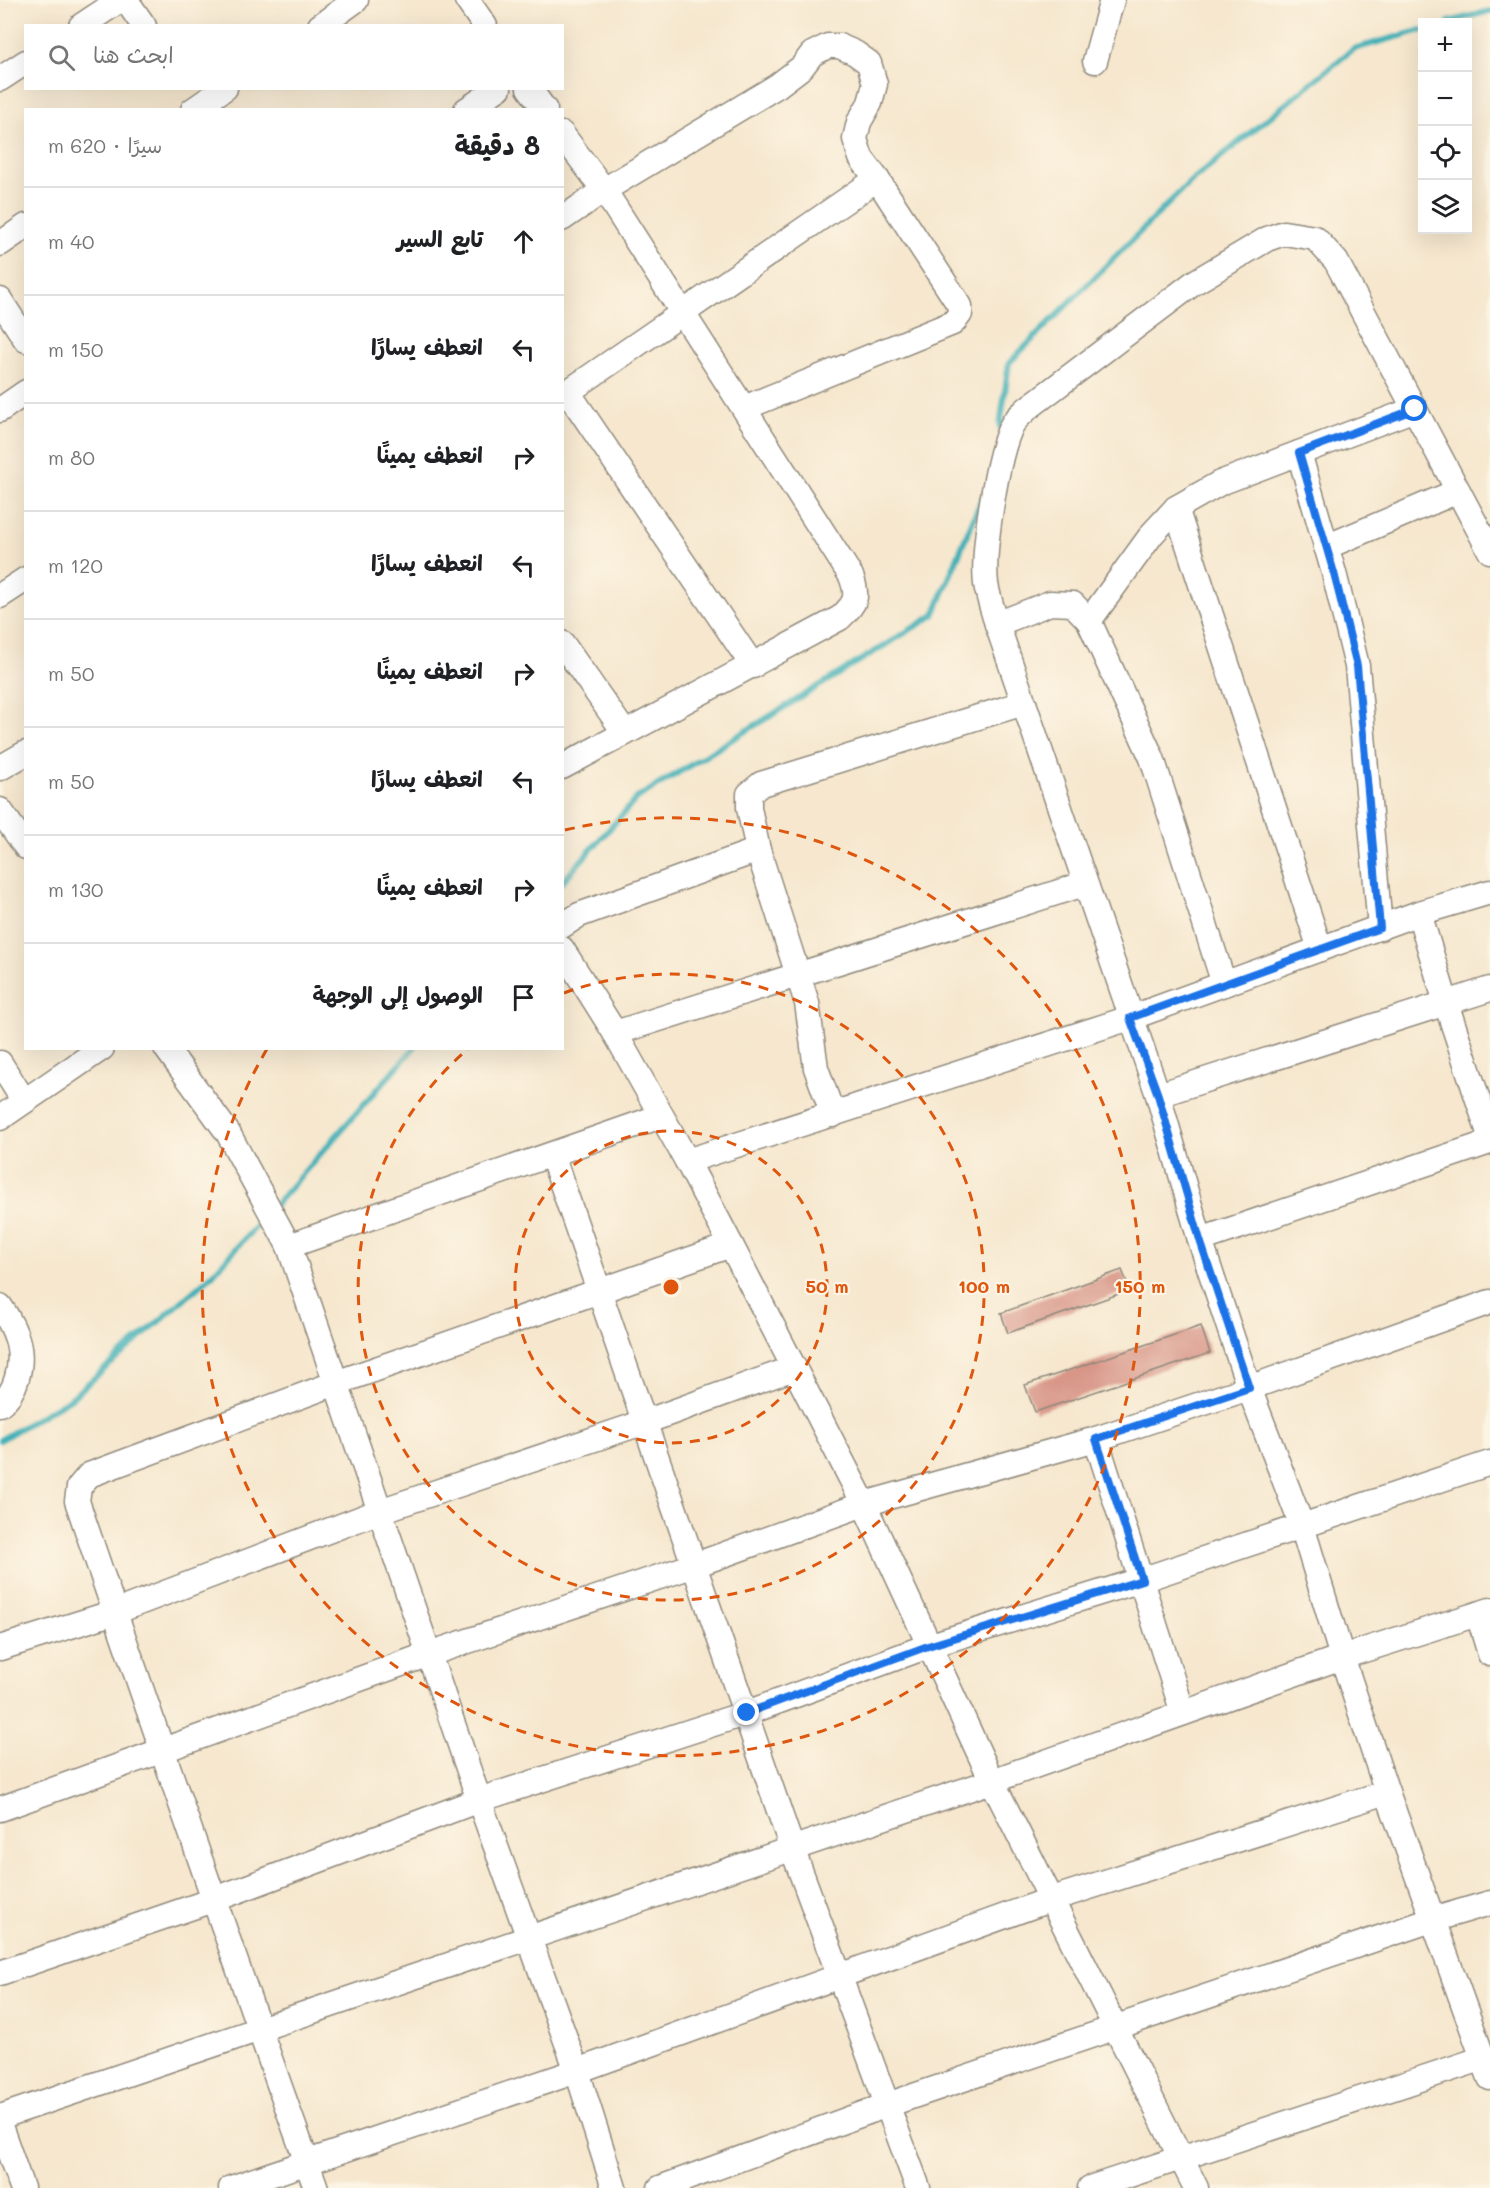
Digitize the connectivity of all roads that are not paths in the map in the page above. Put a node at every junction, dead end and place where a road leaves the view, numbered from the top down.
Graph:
1 (120, 0) edge
2 (126, 0) edge
3 (356, 0) edge
4 (467, 0) edge
5 (1112, 0) edge
6 (84, 24) edge
7 (143, 24) edge
8 (323, 24) edge
9 (484, 24) edge
10 (1095, 61) dead end
11 (24, 63) edge
12 (0, 79) edge
13 (221, 90) edge
14 (496, 90) edge
15 (530, 90) edge
16 (196, 103) edge
17 (469, 108) edge
18 (543, 108) edge
19 (564, 137) edge
20 (877, 179) junction
21 (604, 190) junction
22 (564, 218) edge
23 (24, 227) edge
24 (0, 243) edge
25 (0, 300) edge
26 (684, 312) junction
27 (24, 337) edge
28 (24, 393) edge
29 (566, 394) edge
30 (744, 408) junction
31 (1415, 409) junction
32 (0, 410) edge
33 (1299, 453) junction
34 (1458, 491) junction
35 (1176, 508) junction
36 (1326, 547) junction
37 (1490, 551) edge
38 (24, 580) edge
39 (0, 596) edge
40 (1089, 621) junction
41 (997, 624) junction
42 (564, 646) edge
43 (753, 666) junction
44 (1024, 703) junction
45 (625, 733) junction
46 (24, 754) edge
47 (564, 766) edge
48 (0, 768) edge
49 (0, 810) edge
50 (24, 844) edge
51 (758, 850) junction
52 (1084, 884) junction
53 (1490, 892) edge
54 (1419, 913) junction
55 (564, 925) edge
56 (1380, 928) junction
57 (1320, 949) junction
58 (564, 952) edge
59 (797, 974) junction
60 (1224, 984) junction
61 (1490, 989) edge
62 (1446, 1003) junction
63 (1130, 1018) junction
64 (615, 1033) junction
65 (99, 1050) edge
66 (167, 1050) edge
67 (0, 1063) edge
68 (1158, 1095) junction
69 (24, 1101) junction
70 (833, 1115) junction
71 (662, 1116) junction
72 (0, 1118) edge
73 (1490, 1136) edge
74 (1490, 1142) edge
75 (552, 1155) junction
76 (687, 1161) junction
77 (1200, 1240) junction
78 (731, 1245) junction
79 (289, 1246) junction
80 (599, 1290) junction
81 (1490, 1302) edge
82 (0, 1306) edge
83 (794, 1368) junction
84 (336, 1383) junction
85 (1249, 1388) junction
86 (0, 1404) edge
87 (645, 1422) junction
88 (1096, 1439) junction
89 (1490, 1463) edge
90 (864, 1504) junction
91 (380, 1510) junction
92 (1302, 1526) junction
93 (695, 1565) junction
94 (1142, 1580) junction
95 (115, 1612) junction
96 (1484, 1612) edge
97 (928, 1646) junction
98 (0, 1648) edge
99 (429, 1654) junction
100 (1490, 1654) edge
101 (1342, 1657) junction
102 (747, 1713) junction
103 (1183, 1713) junction
104 (164, 1751) junction
105 (992, 1781) junction
106 (1387, 1792) junction
107 (479, 1800) junction
108 (0, 1809) edge
109 (792, 1848) junction
110 (1052, 1899) junction
111 (213, 1900) junction
112 (1490, 1903) edge
113 (1432, 1920) junction
114 (528, 1938) junction
115 (0, 1973) edge
116 (840, 1978) junction
117 (1116, 2028) junction
118 (260, 2030) junction
119 (1487, 2068) edge
120 (577, 2071) junction
121 (888, 2105) junction
122 (0, 2117) edge
123 (0, 2126) edge
124 (1180, 2158) junction
125 (307, 2162) junction
126 (22, 2188) edge
127 (231, 2188) edge
128 (316, 2188) edge
129 (614, 2188) edge
130 (660, 2188) edge
131 (918, 2188) edge
132 (1090, 2188) edge
133 (1196, 2188) edge

1 - 6 street
2 - 7 street
3 - 8 street
4 - 9 street
5 - 10 street
11 - 12 street
13 - 16 street
14 - 17 street
15 - 18 street
19 - 21 street
20 - 21 street
20 - 26 street
20 - 30 street
21 - 22 street
21 - 26 street
23 - 24 street
25 - 27 street
26 - 29 street
26 - 30 street
28 - 32 street
29 - 43 street
30 - 43 street
31 - 33 street
31 - 34 street
31 - 41 street
33 - 35 street
33 - 36 street
34 - 36 street
34 - 37 street
35 - 40 street
35 - 57 street
36 - 56 street
38 - 39 street
40 - 41 street
40 - 60 street
41 - 44 street
42 - 45 street
43 - 45 street
44 - 51 street
44 - 52 street
45 - 47 street
46 - 48 street
49 - 50 street
51 - 55 street
51 - 59 street
52 - 59 street
52 - 63 street
53 - 54 street
54 - 56 street
54 - 62 street
56 - 57 street
57 - 60 street
58 - 64 street
59 - 64 street
59 - 70 street
60 - 63 street
61 - 62 street
62 - 68 street
62 - 73 street
63 - 68 street
63 - 70 street
64 - 71 street
65 - 69 street
66 - 79 street
67 - 69 street
68 - 77 street
69 - 72 street
70 - 76 street
71 - 75 street
71 - 76 street
74 - 77 street
75 - 79 street
75 - 80 street
76 - 78 street
77 - 85 street
78 - 80 street
78 - 83 street
79 - 84 street
80 - 84 street
80 - 87 street
81 - 85 street
82 - 86 street
83 - 87 street
83 - 90 street
84 - 91 street
84 - 95 street
85 - 88 street
85 - 92 street
87 - 91 street
87 - 93 street
88 - 90 street
88 - 94 street
89 - 92 street
90 - 93 street
90 - 97 street
91 - 95 street
91 - 99 street
92 - 94 street
92 - 101 street
93 - 99 street
93 - 102 street
94 - 97 street
94 - 103 street
95 - 98 street
95 - 104 street
96 - 100 street
96 - 101 street
97 - 102 street
97 - 105 street
99 - 104 street
99 - 107 street
101 - 103 street
101 - 106 street
102 - 107 street
102 - 109 street
103 - 105 street
104 - 108 street
104 - 111 street
105 - 109 street
105 - 110 street
106 - 110 street
106 - 113 street
107 - 111 street
107 - 114 street
109 - 114 street
109 - 116 street
110 - 116 street
110 - 117 street
111 - 115 street
111 - 118 street
112 - 113 street
113 - 117 street
113 - 119 street
114 - 118 street
114 - 120 street
116 - 120 street
116 - 121 street
117 - 121 street
117 - 124 street
118 - 122 street
118 - 125 street
119 - 124 street
120 - 125 street
120 - 129 street
121 - 130 street
121 - 131 street
123 - 126 street
124 - 132 street
124 - 133 street
125 - 127 street
125 - 128 street

